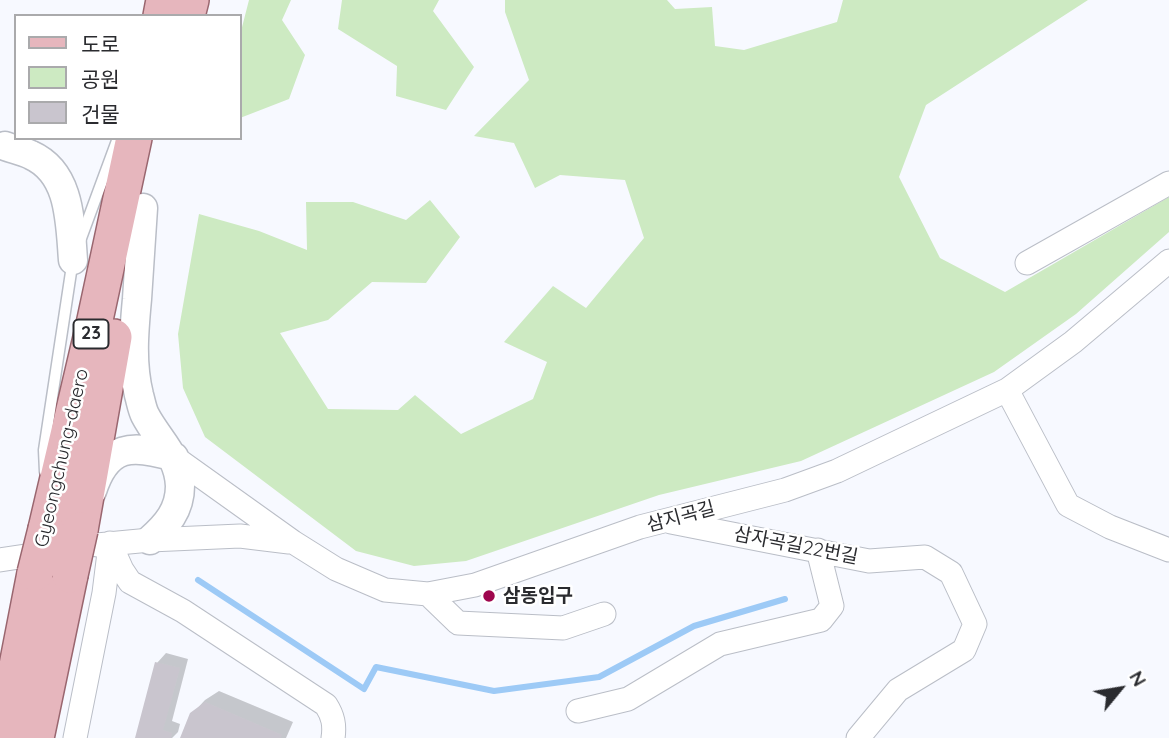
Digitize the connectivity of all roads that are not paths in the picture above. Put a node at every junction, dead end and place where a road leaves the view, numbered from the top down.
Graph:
1 (33, 140) edge
2 (117, 140) edge
3 (134, 140) edge
4 (159, 140) edge
5 (2, 146) edge
6 (1169, 183) edge
7 (143, 208) junction
8 (73, 260) junction
9 (1169, 261) edge
10 (1027, 263) dead end
11 (1007, 390) junction
12 (174, 457) junction
13 (665, 520) junction
14 (46, 529) junction
15 (95, 537) junction
16 (150, 540) junction
17 (293, 542) junction
18 (818, 550) junction
19 (1169, 550) edge
20 (0, 560) edge
21 (428, 594) junction
22 (604, 614) dead end
23 (578, 710) dead end
24 (3, 738) edge
25 (36, 738) edge
26 (75, 738) edge
27 (333, 738) edge
28 (858, 738) edge

1 - 5 street
2 - 8 lane
3 - 14 main road, Gyeongchung-daero / 23
4 - 7 main road, Gyeongchung-daero / 23
5 - 8 street
6 - 10 street
7 - 12 street
7 - 15 main road, Gyeongchung-daero / 23
8 - 14 lane
9 - 11 street, 삼지곡길
11 - 13 street, 삼지곡길
11 - 19 street
12 - 15 street
12 - 16 street
12 - 17 street, 삼지곡길
13 - 18 street, 삼자곡길22번길
13 - 21 street, 삼지곡길
14 - 24 main road, Gyeongchung-daero / 23, bridge
15 - 16 street
15 - 20 street
15 - 25 main road, Gyeongchung-daero / 23, bridge
15 - 26 street
15 - 27 street
16 - 17 street
17 - 21 street, 삼지곡길
18 - 23 street
18 - 28 street, 삼자곡길22번길
21 - 22 street

